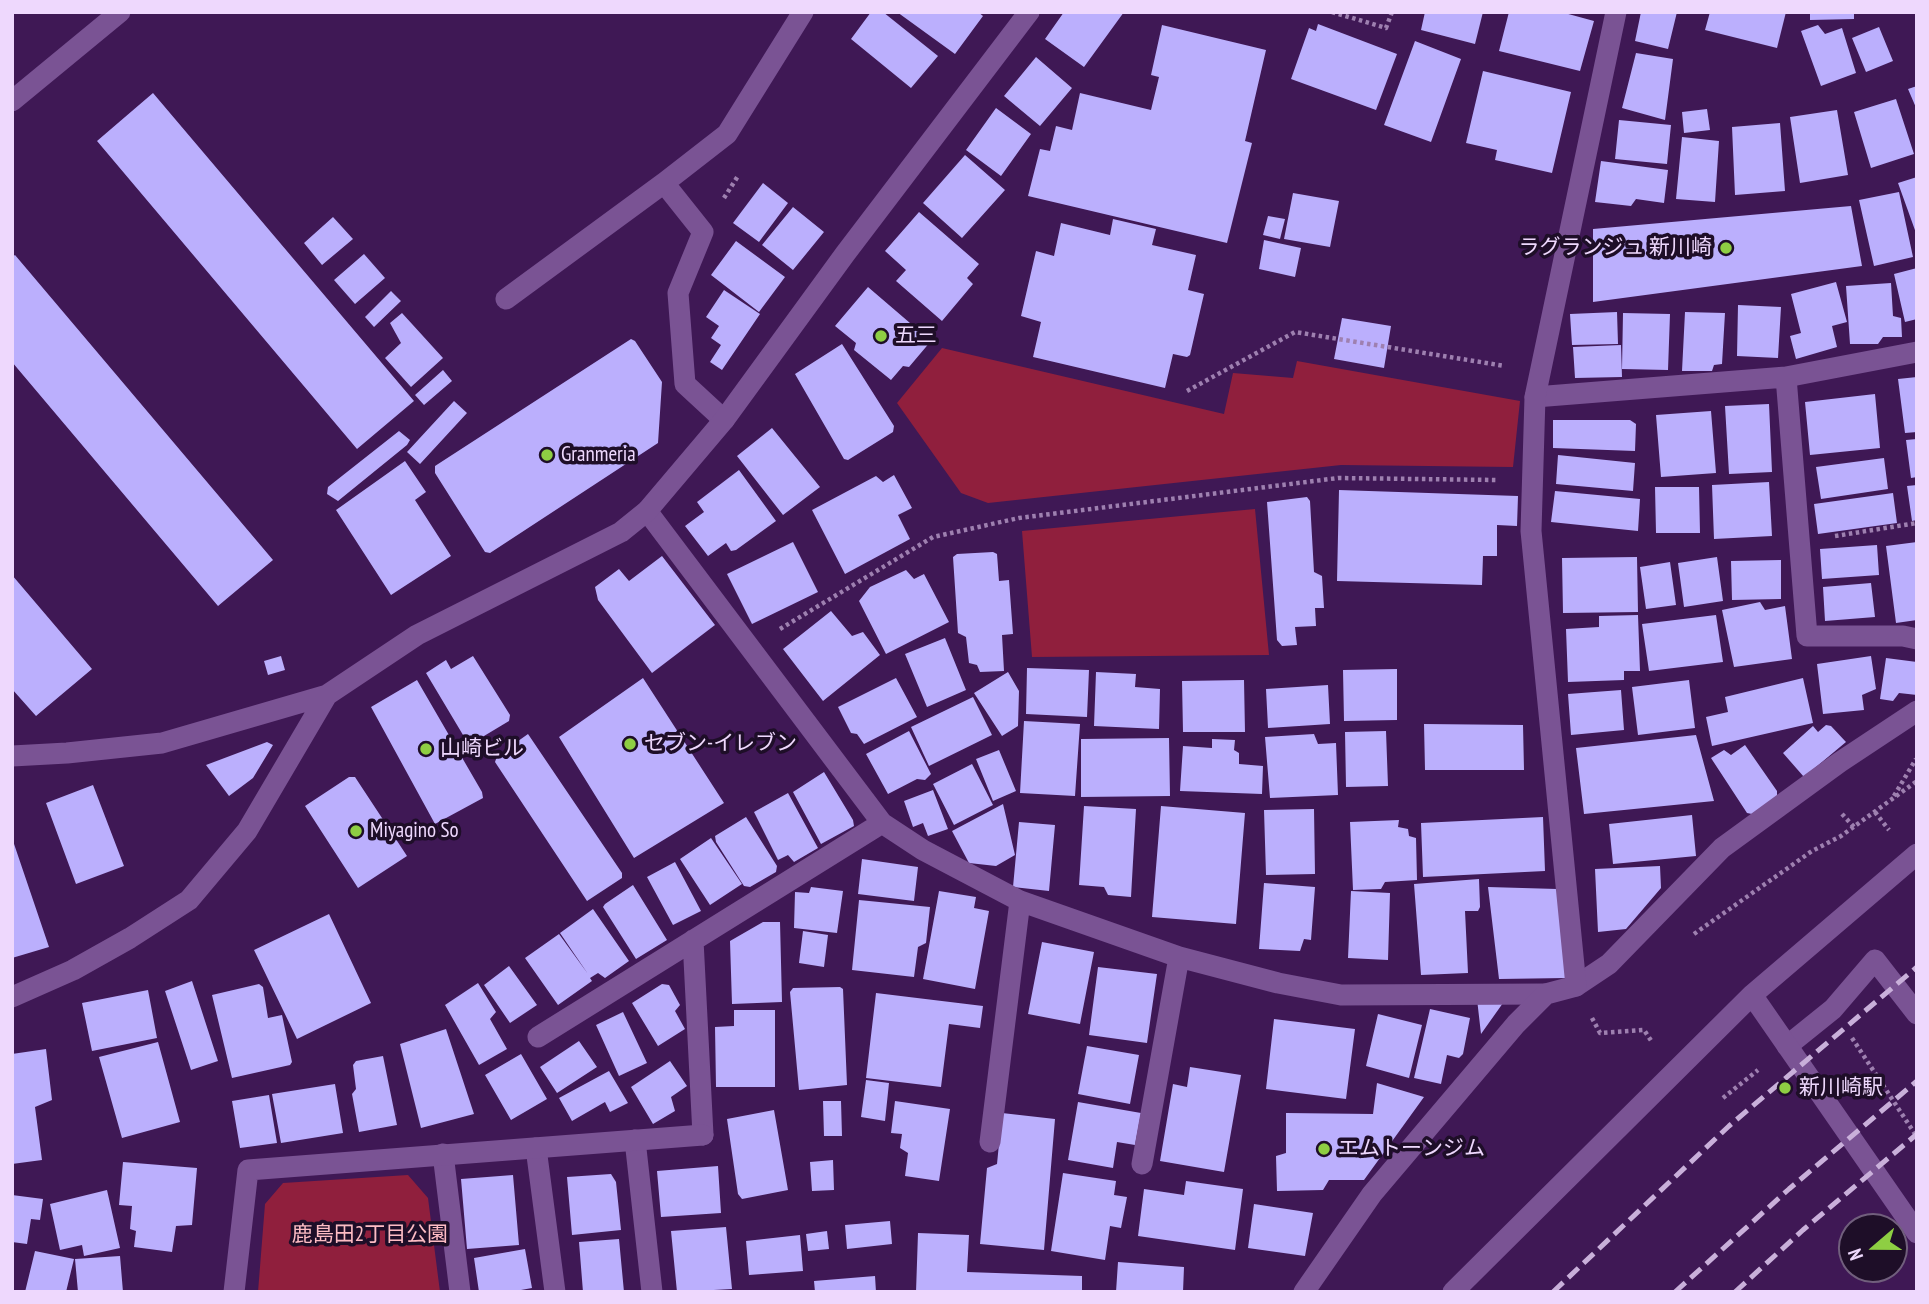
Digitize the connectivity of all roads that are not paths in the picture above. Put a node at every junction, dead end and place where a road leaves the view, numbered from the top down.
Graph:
1 (120, 12) edge
2 (803, 12) edge
3 (1029, 12) edge
4 (1616, 12) edge
5 (12, 102) edge
6 (664, 183) junction
7 (506, 299) dead end
8 (1917, 352) edge
9 (1786, 377) junction
10 (1535, 397) junction
11 (724, 420) junction
12 (647, 510) junction
13 (1917, 639) edge
14 (327, 695) junction
15 (1917, 711) edge
16 (12, 756) edge
17 (882, 823) junction
18 (1917, 854) edge
19 (1020, 901) junction
20 (693, 940) junction
21 (1179, 957) junction
22 (1576, 986) junction
23 (1546, 994) junction
24 (1752, 995) junction
25 (12, 997) edge
26 (1917, 1014) edge
27 (538, 1037) dead end
28 (1787, 1046) junction
29 (635, 1140) junction
30 (990, 1142) dead end
31 (536, 1148) junction
32 (443, 1154) junction
33 (1142, 1164) dead end
34 (1917, 1233) edge
35 (234, 1292) edge
36 (460, 1292) edge
37 (555, 1292) edge
38 (652, 1292) edge
39 (1304, 1292) edge
40 (1452, 1292) edge

1 - 5 street
2 - 6 street
3 - 11 street
4 - 10 street
6 - 7 street
6 - 11 street
8 - 9 street
9 - 10 street
9 - 13 street
10 - 22 street
11 - 12 street
12 - 14 street
12 - 17 street
14 - 16 street
14 - 25 street
15 - 22 street
17 - 19 street
17 - 20 street
18 - 24 street
19 - 21 street
19 - 30 street
20 - 27 street
20 - 29 street
21 - 23 street
21 - 33 street
22 - 23 street
23 - 39 street
24 - 28 street
24 - 40 street
26 - 28 street
28 - 34 street
29 - 31 street
29 - 38 street
31 - 32 street
31 - 37 street
32 - 35 street
32 - 36 street

